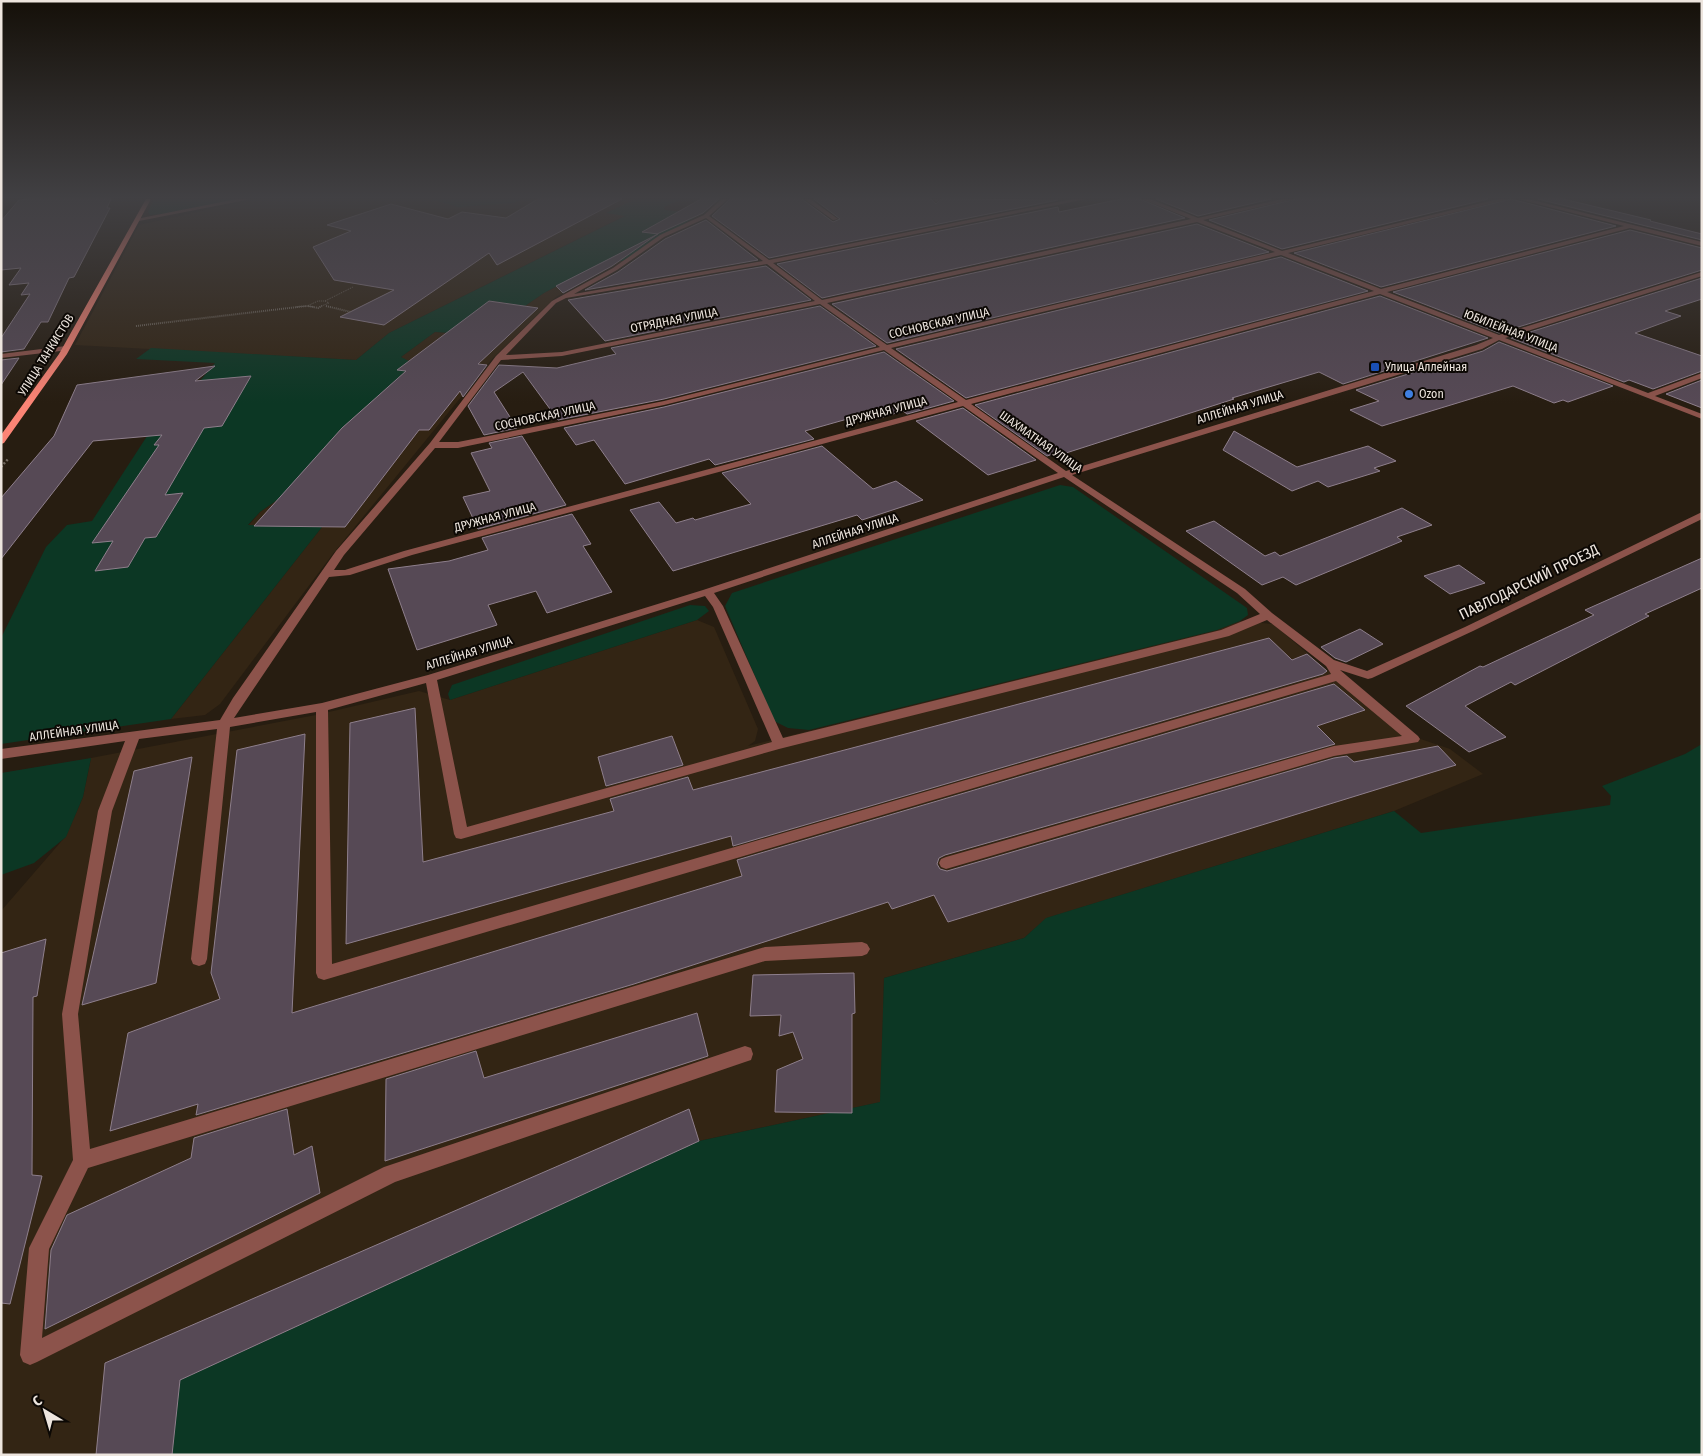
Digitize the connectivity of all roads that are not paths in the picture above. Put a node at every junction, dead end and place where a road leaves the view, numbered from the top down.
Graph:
1 (112, 267) edge
2 (619, 267) edge
3 (741, 267) edge
4 (775, 267) edge
5 (983, 267) edge
6 (1224, 267) edge
7 (1317, 267) edge
8 (1474, 267) edge
9 (1702, 274) edge
10 (1378, 292) junction
11 (562, 297) junction
12 (821, 302) junction
13 (1497, 338) junction
14 (886, 347) junction
15 (66, 348) junction
16 (1, 356) edge
17 (499, 358) junction
18 (1702, 375) edge
19 (1647, 396) junction
20 (964, 403) junction
21 (1702, 417) edge
22 (1, 441) edge
23 (433, 445) junction
24 (1064, 474) junction
25 (1702, 515) edge
26 (326, 574) junction
27 (706, 592) junction
28 (1268, 615) junction
29 (1330, 663) junction
30 (1368, 675) joint
31 (1338, 676) junction
32 (431, 678) junction
33 (322, 707) junction
34 (224, 724) junction
35 (134, 735) junction
36 (779, 744) junction
37 (1, 754) edge
38 (946, 863) dead end
39 (862, 949) dead end
40 (199, 959) dead end
41 (745, 1054) dead end
42 (82, 1161) junction

1 - 15 main road, УЛИЦА ТАНКИСТОВ
2 - 11 street
3 - 11 street
4 - 12 street, ШАХМАТНАЯ УЛИЦА
5 - 12 street, ОТРЯДНАЯ УЛИЦА
6 - 14 street, СОСНОВСКАЯ УЛИЦА
7 - 10 street, ЮБИЛЕЙНАЯ УЛИЦА
8 - 10 street, ДРУЖНАЯ УЛИЦА
9 - 13 street, АЛЛЕЙНАЯ УЛИЦА
10 - 13 street, ЮБИЛЕЙНАЯ УЛИЦА
10 - 20 street, ДРУЖНАЯ УЛИЦА
11 - 17 street
12 - 14 street, ШАХМАТНАЯ УЛИЦА
12 - 17 street, ОТРЯДНАЯ УЛИЦА
13 - 19 street, ЮБИЛЕЙНАЯ УЛИЦА
13 - 24 street, АЛЛЕЙНАЯ УЛИЦА
14 - 20 street, ШАХМАТНАЯ УЛИЦА
14 - 23 street, СОСНОВСКАЯ УЛИЦА
15 - 16 street
15 - 22 main road, УЛИЦА ТАНКИСТОВ
17 - 23 street
18 - 19 street
19 - 21 street, ЮБИЛЕЙНАЯ УЛИЦА
20 - 24 street, ШАХМАТНАЯ УЛИЦА
20 - 26 street, ДРУЖНАЯ УЛИЦА
23 - 26 street
24 - 27 street, АЛЛЕЙНАЯ УЛИЦА
24 - 28 street, ШАХМАТНАЯ УЛИЦА
25 - 30 street, ПАВЛОДАРСКИЙ ПРОЕЗД
26 - 34 street
27 - 32 street, АЛЛЕЙНАЯ УЛИЦА
27 - 36 street
28 - 29 street, ШАХМАТНАЯ УЛИЦА
28 - 36 street
29 - 30 street, ШАХМАТНАЯ УЛИЦА
29 - 31 street
31 - 33 street
31 - 38 street
32 - 33 street, АЛЛЕЙНАЯ УЛИЦА
32 - 36 street
33 - 34 street, АЛЛЕЙНАЯ УЛИЦА
34 - 35 street, АЛЛЕЙНАЯ УЛИЦА
34 - 40 street
35 - 37 street, АЛЛЕЙНАЯ УЛИЦА
35 - 42 street
39 - 42 street
41 - 42 street

